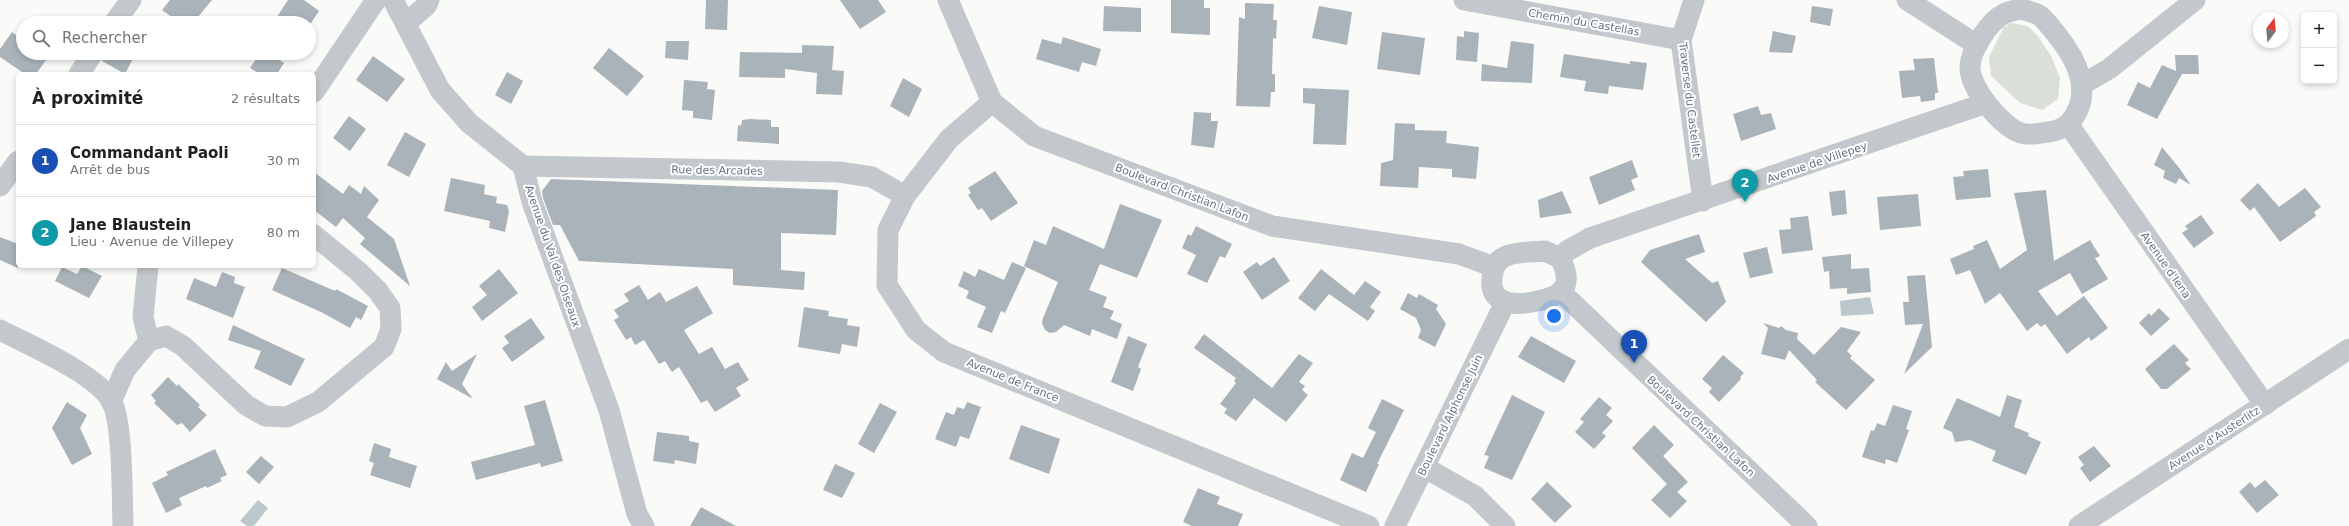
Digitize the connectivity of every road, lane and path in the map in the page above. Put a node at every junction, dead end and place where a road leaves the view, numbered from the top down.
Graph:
1 (131, 0) edge
2 (376, 0) edge
3 (393, 0) edge
4 (429, 0) edge
5 (948, 0) edge
6 (1464, 0) edge
7 (1694, 0) edge
8 (1907, 0) edge
9 (2195, 0) edge
10 (2022, 4) edge
11 (119, 16) edge
12 (406, 23) junction
13 (1681, 40) junction
14 (1977, 45) junction
15 (88, 60) edge
16 (80, 72) edge
17 (2083, 84) junction
18 (316, 89) edge
19 (992, 102) junction
20 (1986, 103) junction
21 (2068, 124) junction
22 (16, 164) edge
23 (523, 166) junction
24 (0, 186) edge
25 (905, 196) junction
26 (1703, 201) junction
27 (316, 237) edge
28 (1560, 258) junction
29 (1494, 266) junction
30 (148, 268) edge
31 (1561, 292) junction
32 (1505, 303) junction
33 (0, 330) edge
34 (149, 341) junction
35 (2349, 349) edge
36 (112, 402) junction
37 (2265, 405) junction
38 (1424, 467) junction
39 (123, 526) edge
40 (644, 526) edge
41 (1369, 526) edge
42 (1395, 526) edge
43 (1505, 526) edge
44 (1807, 526) edge
45 (2079, 526) edge

1 - 11 street
2 - 18 street
3 - 12 street
4 - 12 street
5 - 19 street, Boulevard Christian Lafon
6 - 13 street, Chemin du Castellas
7 - 13 street, Traverse du Castellet
8 - 14 street
9 - 17 street
10 - 14 street
10 - 17 street
12 - 23 street
13 - 26 street, Traverse du Castellet
14 - 20 street
15 - 16 street
17 - 21 street
19 - 25 street, Avenue de France
19 - 29 street, Boulevard Christian Lafon
20 - 21 street
20 - 26 street, Avenue de Villepey
21 - 37 street, Avenue d'Iena
22 - 24 street
23 - 25 street, Rue des Arcades
23 - 40 street, Avenue du Val des Oiseaux
25 - 41 street, Avenue de France
26 - 28 street, Avenue de Villepey
27 - 34 street
28 - 29 street
28 - 31 street
29 - 32 street
30 - 34 street
31 - 32 street
31 - 44 street, Boulevard Christian Lafon
32 - 38 street, Boulevard Alphonse Juin
33 - 36 street
34 - 36 street
35 - 37 street, Avenue d'Austerlitz
36 - 39 street
37 - 45 street, Avenue d'Austerlitz
38 - 42 street, Boulevard Alphonse Juin
38 - 43 street

